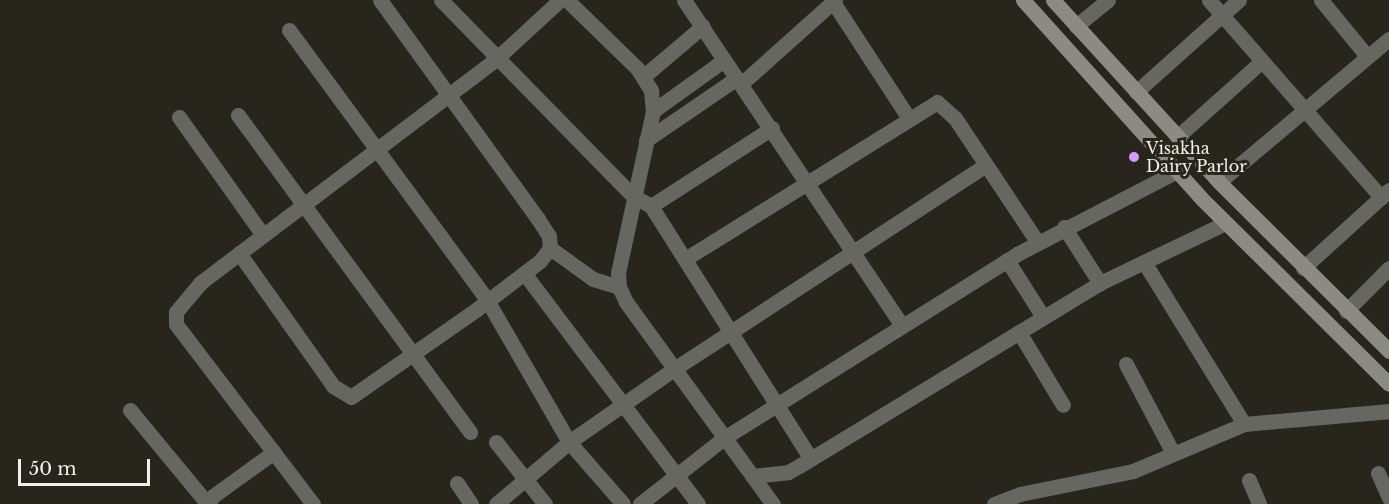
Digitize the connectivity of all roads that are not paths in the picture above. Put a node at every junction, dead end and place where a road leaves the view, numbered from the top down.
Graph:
1 (380, 0) edge
2 (441, 0) edge
3 (560, 0) edge
4 (567, 0) edge
5 (684, 0) edge
6 (1023, 0) edge
7 (1053, 0) edge
8 (1108, 0) edge
9 (1209, 0) edge
10 (1239, 0) edge
11 (1321, 0) edge
12 (829, 2) edge
13 (1221, 14) junction
14 (703, 26) junction
15 (1076, 26) junction
16 (289, 30) dead end
17 (1389, 39) edge
18 (1367, 56) junction
19 (496, 59) junction
20 (724, 60) junction
21 (1262, 61) junction
22 (644, 76) junction
23 (739, 81) junction
24 (1136, 92) junction
25 (448, 95) junction
26 (1304, 110) junction
27 (652, 111) junction
28 (238, 115) dead end
29 (179, 117) dead end
30 (908, 117) junction
31 (772, 128) junction
32 (1177, 137) junction
33 (646, 140) junction
34 (377, 150) junction
35 (984, 166) junction
36 (1177, 171) junction
37 (808, 182) junction
38 (1219, 182) junction
39 (1385, 193) edge
40 (633, 196) junction
41 (1201, 198) junction
42 (302, 206) junction
43 (651, 206) junction
44 (1225, 223) junction
45 (1064, 227) junction
46 (263, 235) junction
47 (1038, 243) junction
48 (550, 248) junction
49 (854, 251) junction
50 (239, 253) junction
51 (685, 259) junction
52 (1007, 260) junction
53 (1144, 262) junction
54 (1303, 268) junction
55 (1389, 268) edge
56 (525, 273) junction
57 (1100, 283) junction
58 (619, 287) junction
59 (487, 300) junction
60 (1346, 311) junction
61 (1043, 317) junction
62 (902, 326) junction
63 (731, 332) junction
64 (1019, 332) junction
65 (1389, 351) edge
66 (413, 355) junction
67 (1126, 364) dead end
68 (674, 369) junction
69 (1389, 384) edge
70 (624, 404) junction
71 (776, 404) junction
72 (1064, 405) dead end
73 (130, 410) dead end
74 (1389, 411) edge
75 (1244, 424) junction
76 (470, 432) dead end
77 (724, 438) junction
78 (496, 442) dead end
79 (569, 442) junction
80 (274, 452) junction
81 (1173, 453) junction
82 (811, 459) junction
83 (1378, 473) dead end
84 (677, 476) junction
85 (752, 476) junction
86 (525, 478) junction
87 (1249, 480) dead end
88 (457, 483) dead end
89 (1389, 498) edge
90 (208, 503) edge
91 (313, 504) edge
92 (471, 504) edge
93 (496, 504) edge
94 (545, 504) edge
95 (623, 504) edge
96 (640, 504) edge
97 (698, 504) edge
98 (772, 504) edge
99 (994, 504) edge
100 (1259, 504) edge

1 - 25 street
2 - 19 street
3 - 19 street
4 - 22 street
5 - 14 street
6 - 36 main road
7 - 15 main road
8 - 15 street
9 - 13 street
10 - 13 street
11 - 18 street
12 - 23 street
12 - 30 street
13 - 21 street
13 - 24 street
14 - 20 street
14 - 22 street
15 - 24 main road
16 - 34 street
17 - 18 street
18 - 26 street
19 - 25 street
19 - 40 street
20 - 23 street
20 - 27 street
21 - 26 street
21 - 32 street
22 - 27 street
23 - 31 street
23 - 33 street
24 - 32 main road
25 - 34 street
25 - 48 street
26 - 38 street
26 - 39 street
27 - 33 street
28 - 42 street
29 - 46 street
30 - 35 street
30 - 37 street
31 - 37 street
31 - 43 street
32 - 38 main road
33 - 40 street
34 - 42 street
34 - 59 street
35 - 47 street
35 - 49 street
36 - 41 main road
36 - 45 street
37 - 49 street
37 - 51 street
38 - 41 main road
38 - 54 main road
39 - 54 street
40 - 43 street
40 - 58 street
41 - 44 main road
42 - 46 street
42 - 66 street
43 - 51 street
44 - 53 street
44 - 69 main road
45 - 47 street
45 - 57 street
46 - 50 street
47 - 52 street
48 - 56 street
48 - 58 street
49 - 62 street
49 - 63 street
50 - 66 street
50 - 80 street
51 - 63 street
52 - 61 street
52 - 62 street
53 - 57 street
53 - 75 street
54 - 60 main road
55 - 60 street
56 - 59 street
56 - 70 street
57 - 61 street
58 - 68 street
59 - 66 street
59 - 79 street
60 - 65 main road
61 - 64 street
62 - 71 street
63 - 68 street
63 - 71 street
64 - 72 street
64 - 82 street
66 - 76 street
67 - 81 street
68 - 70 street
68 - 77 street
70 - 79 street
70 - 84 street
71 - 77 street
71 - 82 street
73 - 90 street
74 - 75 street
75 - 81 street
77 - 84 street
77 - 85 street
78 - 86 street
79 - 86 street
79 - 95 street
80 - 90 street
80 - 91 street
81 - 99 street
82 - 85 street
83 - 89 street
84 - 96 street
84 - 97 street
85 - 98 street
86 - 93 street
86 - 94 street
87 - 100 street
88 - 92 street

